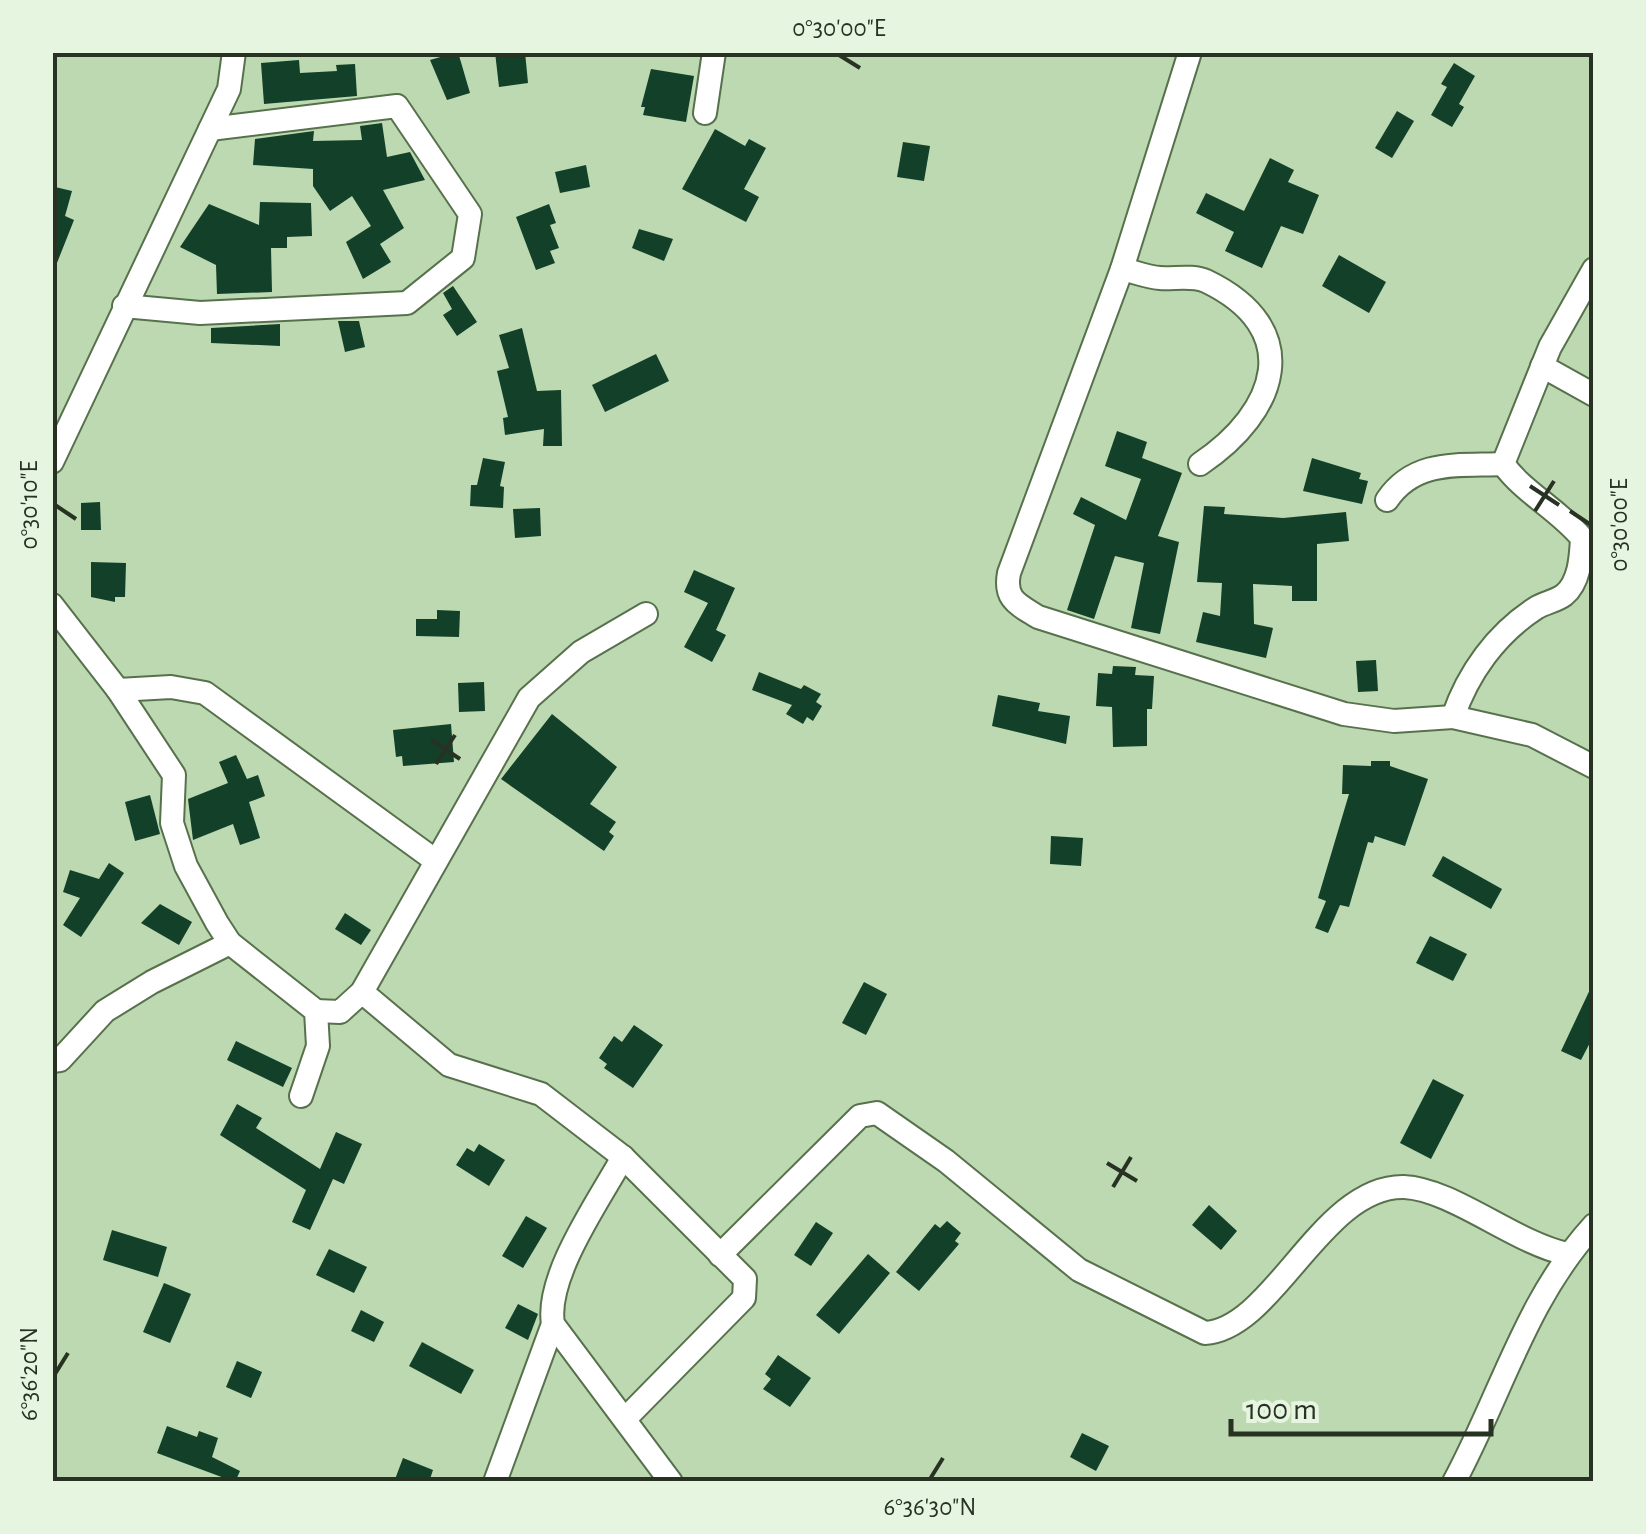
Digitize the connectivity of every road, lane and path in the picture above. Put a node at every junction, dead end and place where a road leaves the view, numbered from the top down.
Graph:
1 (234, 52) edge
2 (714, 52) edge
3 (1190, 52) edge
4 (704, 113) dead end
5 (210, 130) junction
6 (1122, 269) junction
7 (1594, 269) edge
8 (124, 306) junction
9 (1542, 366) junction
10 (1594, 395) edge
11 (52, 462) edge
12 (1200, 464) dead end
13 (1503, 464) junction
14 (1387, 500) dead end
15 (52, 605) edge
16 (646, 614) dead end
17 (118, 690) junction
18 (1452, 716) junction
19 (1594, 767) edge
20 (436, 861) junction
21 (230, 943) junction
22 (362, 992) junction
23 (316, 1012) junction
24 (52, 1061) edge
25 (301, 1096) dead end
26 (623, 1157) junction
27 (1594, 1225) edge
28 (1567, 1254) junction
29 (720, 1255) junction
30 (554, 1324) junction
31 (626, 1418) junction
32 (495, 1482) edge
33 (671, 1482) edge
34 (1454, 1482) edge

1 - 5 street
2 - 4 street
3 - 6 street
5 - 8 street
5 - 8 street
6 - 12 street
6 - 18 street
7 - 9 street
8 - 11 street
9 - 10 street
9 - 13 street
13 - 14 street
13 - 18 street
15 - 17 street
16 - 20 street
17 - 20 street
17 - 21 street
18 - 19 street
20 - 22 street
21 - 23 street
21 - 24 street
22 - 23 street
22 - 26 street
23 - 25 street
26 - 29 street
26 - 30 street
27 - 28 street
28 - 29 street
28 - 34 street
29 - 31 street
30 - 31 street
30 - 32 street
31 - 33 street

